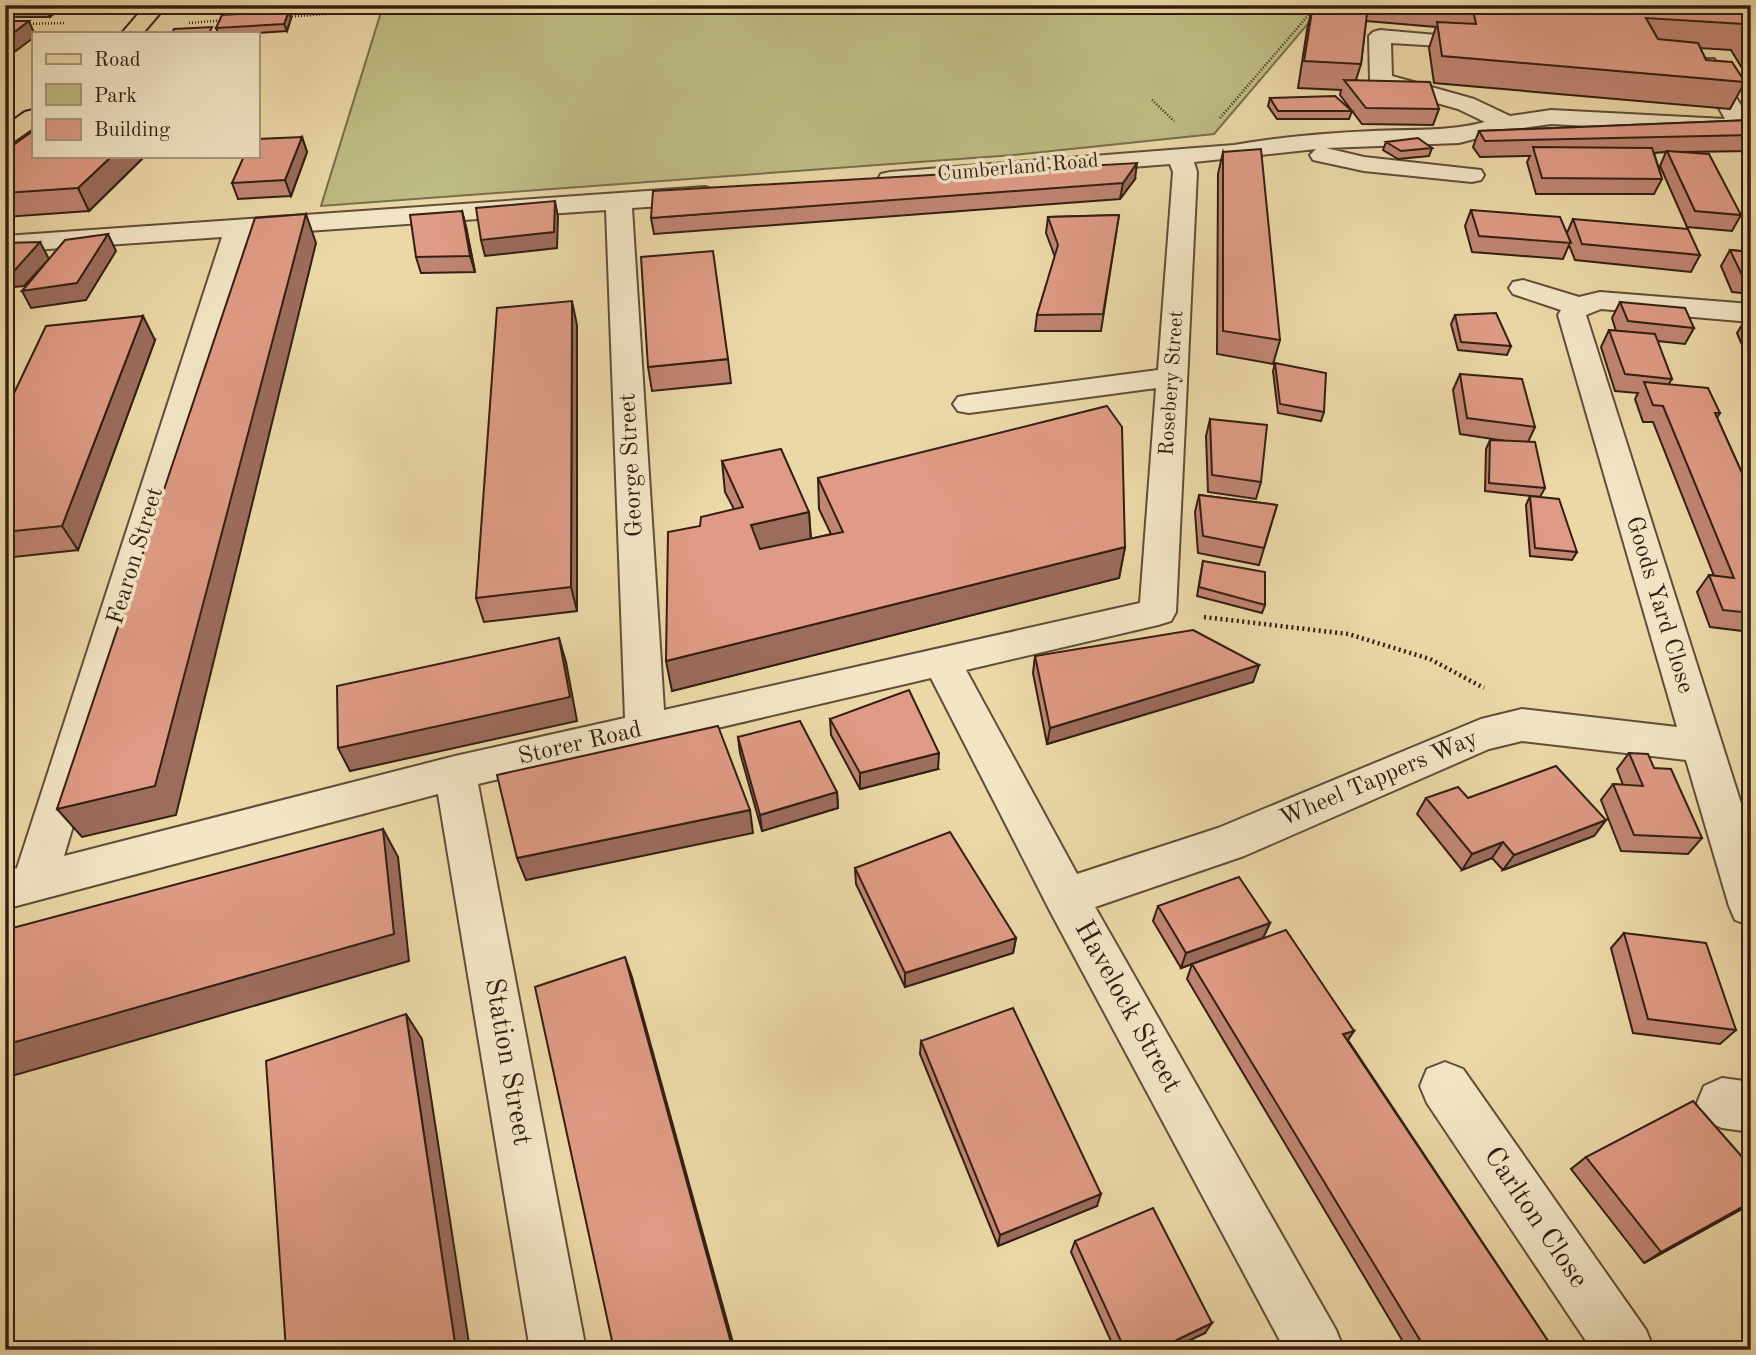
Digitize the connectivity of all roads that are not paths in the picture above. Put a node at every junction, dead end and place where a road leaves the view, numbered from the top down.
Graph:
1 (157, 5) edge
2 (136, 30) edge
3 (1441, 40) edge
4 (1706, 63) edge
5 (32, 118) edge
6 (1507, 123) junction
7 (5, 136) edge
8 (1273, 145) junction
9 (1195, 154) junction
10 (1472, 175) dead end
11 (867, 181) edge
12 (729, 193) edge
13 (619, 202) junction
14 (238, 229) junction
15 (5, 244) edge
16 (1523, 288) dead end
17 (1578, 306) junction
18 (1751, 313) edge
19 (1173, 377) junction
20 (970, 404) dead end
21 (1158, 612) joint
22 (942, 662) junction
23 (645, 728) junction
24 (1702, 746) junction
25 (455, 774) junction
26 (20, 886) edge
27 (1066, 897) junction
28 (1751, 906) edge
29 (1445, 1086) dead end
30 (558, 1350) edge
31 (1316, 1350) edge
32 (1626, 1350) edge

1 - 2 main road
3 - 6 street
4 - 6 street, Cumberland Road
5 - 7 main road
6 - 8 street, Cumberland Road
8 - 9 street, Cumberland Road
8 - 10 street
9 - 11 street, Cumberland Road
9 - 19 street, Rosebery Street
12 - 13 street
13 - 14 street
13 - 23 street, George Street
14 - 15 street
14 - 26 street, Fearon Street
16 - 17 street
17 - 18 street
17 - 24 street, Goods Yard Close
19 - 20 street
19 - 21 street, Rosebery Street
21 - 22 street, Storer Road
22 - 23 street, Storer Road
22 - 27 street, Havelock Street
23 - 25 street, Storer Road
24 - 27 street, Wheel Tappers Way
24 - 28 street, Goods Yard Close
25 - 26 street, Storer Road
25 - 30 street, Station Street
27 - 31 street, Havelock Street
29 - 32 street, Carlton Close

